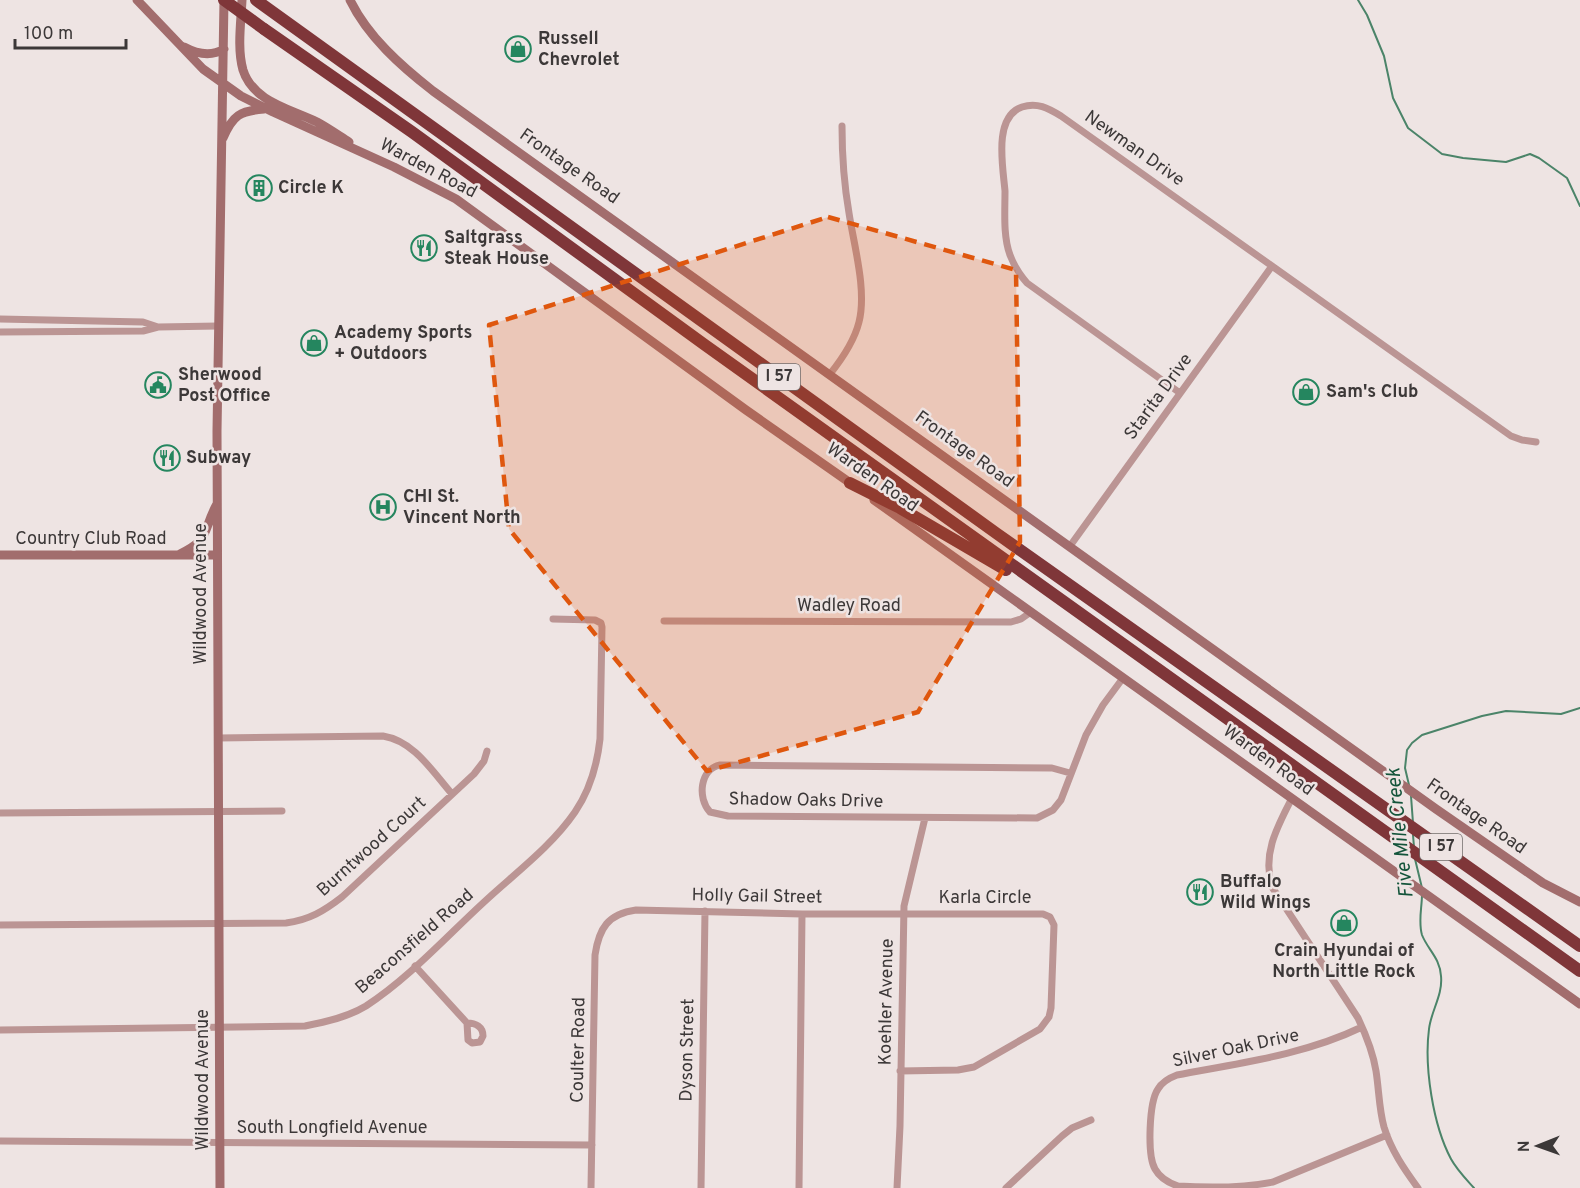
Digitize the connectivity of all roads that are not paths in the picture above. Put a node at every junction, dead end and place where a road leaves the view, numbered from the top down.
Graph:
1 (137, 0) edge
2 (224, 0) edge
3 (242, 0) edge
4 (350, 0) edge
5 (257, 1) edge
6 (178, 44) junction
7 (224, 49) junction
8 (223, 83) junction
9 (265, 109) junction
10 (842, 126) dead end
11 (221, 142) junction
12 (379, 160) junction
13 (1272, 266) junction
14 (0, 319) edge
15 (218, 326) junction
16 (158, 327) junction
17 (0, 332) edge
18 (830, 374) junction
19 (1180, 393) junction
20 (1536, 442) dead end
21 (850, 483) junction
22 (218, 502) junction
23 (1070, 546) junction
24 (0, 555) edge
25 (217, 555) junction
26 (175, 556) junction
27 (1068, 606) junction
28 (1031, 612) junction
29 (553, 619) dead end
30 (664, 621) dead end
31 (1123, 678) junction
32 (218, 738) junction
33 (487, 751) dead end
34 (1070, 773) junction
35 (452, 794) junction
36 (1292, 798) junction
37 (282, 811) dead end
38 (219, 812) junction
39 (0, 813) edge
40 (925, 818) junction
41 (1580, 902) edge
42 (705, 912) junction
43 (904, 913) junction
44 (802, 914) junction
45 (612, 918) joint
46 (218, 922) junction
47 (0, 925) edge
48 (1580, 946) edge
49 (415, 966) junction
50 (1580, 971) edge
51 (1580, 1004) edge
52 (467, 1023) dead end
53 (219, 1026) junction
54 (1362, 1027) junction
55 (0, 1030) edge
56 (900, 1071) junction
57 (1091, 1120) dead end
58 (1387, 1135) junction
59 (0, 1141) edge
60 (220, 1143) junction
61 (592, 1145) junction
62 (220, 1188) edge
63 (591, 1188) edge
64 (700, 1188) edge
65 (799, 1188) edge
66 (897, 1188) edge
67 (1006, 1188) edge
68 (1418, 1188) edge

1 - 6 main road, Warden Road
2 - 7 main road, Wildwood Avenue
2 - 27 highway, I 57, bridge
3 - 12 main road
4 - 18 main road, Frontage Road
5 - 48 highway, I 57
6 - 7 main road
6 - 8 main road, Warden Road
7 - 8 main road, Wildwood Avenue
8 - 9 main road, Warden Road
8 - 11 main road, Wildwood Avenue
9 - 11 main road
9 - 12 main road, Warden Road
10 - 18 street
11 - 15 main road, Wildwood Avenue
12 - 21 main road, Warden Road
13 - 19 street, Starita Drive
13 - 19 street, Newman Drive
13 - 20 street, Newman Drive
14 - 16 street
15 - 16 street
15 - 22 main road, Wildwood Avenue
16 - 17 street
18 - 23 main road, Frontage Road
19 - 23 street, Starita Drive
21 - 27 highway
21 - 28 main road, Warden Road
22 - 25 main road, Wildwood Avenue
22 - 26 main road
23 - 41 main road, Frontage Road
24 - 26 main road, Country Club Road
25 - 26 main road, Country Club Road
25 - 32 main road, Wildwood Avenue
27 - 50 highway, I 57
28 - 30 street, Wadley Road
28 - 31 main road, Warden Road
29 - 49 street, Beaconsfield Road
31 - 34 street, Shadow Oaks Drive
31 - 36 main road, Warden Road
32 - 35 street
32 - 38 main road, Wildwood Avenue
33 - 35 street, Burntwood Court
34 - 40 street, Shadow Oaks Drive
34 - 40 street, Shadow Oaks Drive
35 - 46 street, Burntwood Court
36 - 51 main road, Warden Road
36 - 54 street
37 - 38 street
38 - 39 street
38 - 46 main road, Wildwood Avenue
40 - 43 street, Koehler Avenue
42 - 44 street, Holly Gail Street
42 - 45 street, Holly Gail Street
42 - 64 street, Dyson Street
43 - 44 street, Holly Gail Street
43 - 56 street, Koehler Avenue
43 - 56 street, Karla Circle
44 - 65 street
45 - 61 street, Coulter Road
46 - 47 street, Burntwood Court
46 - 53 main road, Wildwood Avenue
49 - 52 street
49 - 53 street, Beaconsfield Road
53 - 55 street, Beaconsfield Road
53 - 60 main road, Wildwood Avenue
54 - 58 street
54 - 58 street, Silver Oak Drive
56 - 66 street, Koehler Avenue
57 - 67 street
58 - 68 street
59 - 60 street, South Longfield Avenue
60 - 61 street, South Longfield Avenue
60 - 62 main road, Wildwood Avenue
61 - 63 street, Coulter Road

